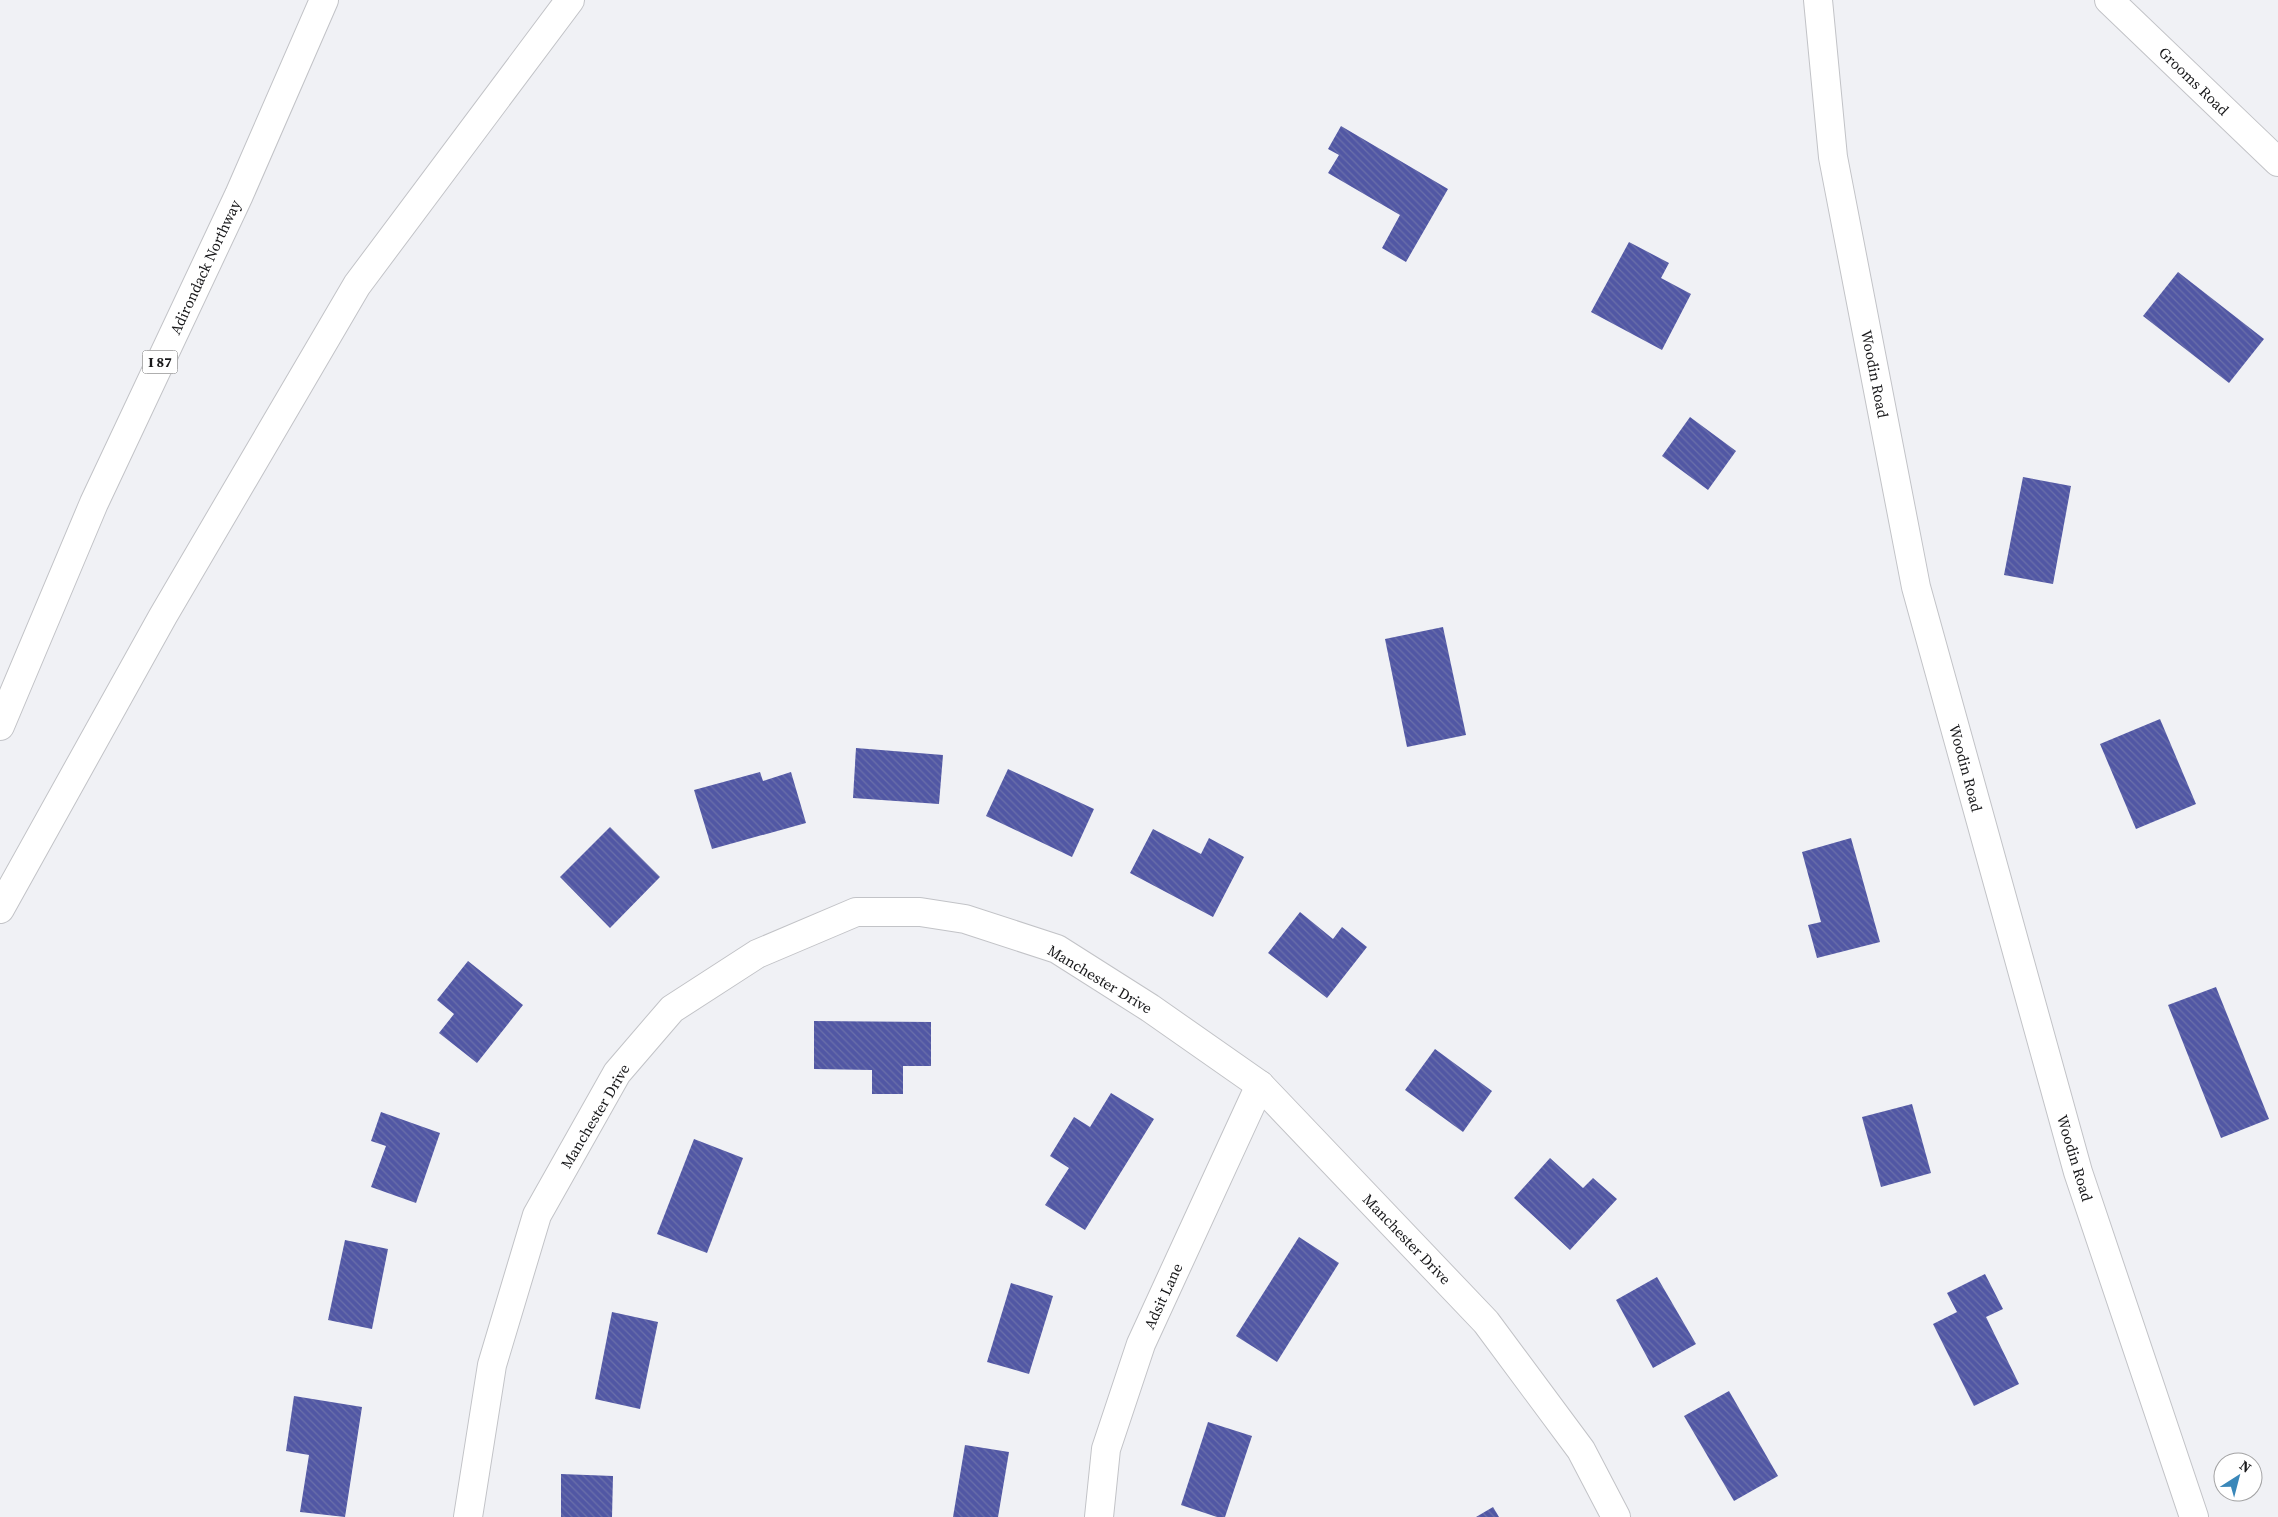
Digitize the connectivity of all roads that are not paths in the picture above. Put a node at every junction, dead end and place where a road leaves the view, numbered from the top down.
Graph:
1 (324, 0) edge
2 (570, 0) edge
3 (1818, 0) edge
4 (2109, 0) edge
5 (2278, 162) edge
6 (0, 726) edge
7 (0, 910) edge
8 (1260, 1085) junction
9 (468, 1517) edge
10 (1099, 1517) edge
11 (1616, 1517) edge
12 (2194, 1517) edge

1 - 6 main road, Adirondack Northway / I 87
2 - 7 main road
3 - 12 main road, Woodin Road
4 - 5 main road, Grooms Road
8 - 9 main road, Manchester Drive
8 - 10 main road, Adsit Lane
8 - 11 main road, Manchester Drive

